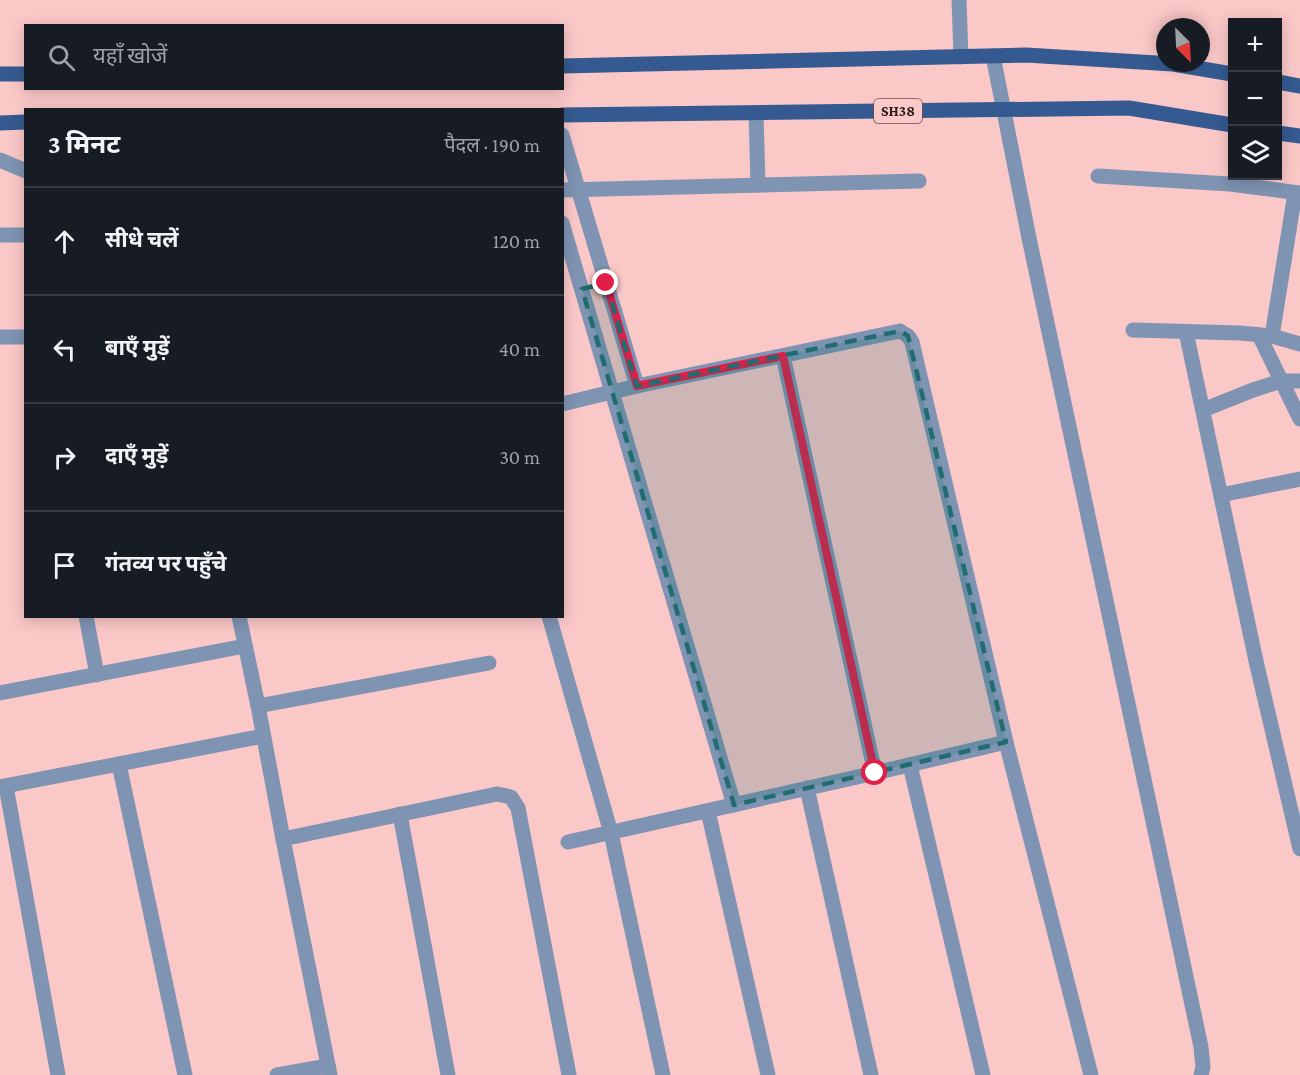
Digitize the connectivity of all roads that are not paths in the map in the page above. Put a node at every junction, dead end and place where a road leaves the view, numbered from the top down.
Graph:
1 (959, 0) edge
2 (993, 56) junction
3 (961, 57) junction
4 (564, 66) edge
5 (1228, 73) edge
6 (0, 74) edge
7 (24, 74) edge
8 (1282, 83) edge
9 (1300, 86) edge
10 (1002, 110) junction
11 (756, 113) junction
12 (564, 115) edge
13 (24, 122) edge
14 (0, 123) edge
15 (1228, 124) edge
16 (1282, 134) edge
17 (1300, 136) edge
18 (564, 141) edge
19 (0, 160) edge
20 (24, 170) edge
21 (1098, 176) dead end
22 (919, 181) dead end
23 (758, 185) junction
24 (579, 189) junction
25 (564, 190) edge
26 (1298, 193) edge
27 (564, 230) edge
28 (0, 235) edge
29 (24, 235) edge
30 (606, 283) junction
31 (582, 289) junction
32 (1133, 330) dead end
33 (1186, 332) junction
34 (1266, 336) junction
35 (0, 337) edge
36 (24, 337) edge
37 (1300, 344) edge
38 (783, 356) junction
39 (1281, 381) junction
40 (1300, 381) edge
41 (637, 386) junction
42 (613, 392) junction
43 (564, 404) edge
44 (1203, 410) junction
45 (1300, 419) edge
46 (1300, 479) edge
47 (1221, 495) junction
48 (86, 618) edge
49 (239, 618) edge
50 (550, 618) edge
51 (245, 646) junction
52 (489, 663) dead end
53 (97, 675) junction
54 (0, 693) edge
55 (258, 706) junction
56 (263, 736) junction
57 (1006, 742) junction
58 (119, 764) junction
59 (910, 765) junction
60 (875, 773) junction
61 (3, 787) edge
62 (807, 788) junction
63 (734, 805) junction
64 (708, 811) junction
65 (400, 814) junction
66 (611, 833) junction
67 (283, 839) junction
68 (568, 842) dead end
69 (1300, 849) edge
70 (329, 1070) edge
71 (58, 1075) edge
72 (185, 1075) edge
73 (277, 1075) edge
74 (448, 1075) edge
75 (569, 1075) edge
76 (663, 1075) edge
77 (768, 1075) edge
78 (871, 1075) edge
79 (983, 1075) edge
80 (1091, 1075) edge
81 (1201, 1075) edge

1 - 3 street
2 - 3 main road
2 - 5 main road
2 - 10 street
3 - 4 main road
6 - 7 main road
8 - 9 main road
10 - 11 main road, SH38
10 - 15 main road, SH38
10 - 81 street
11 - 12 main road, SH38
11 - 23 street
13 - 14 main road
16 - 17 main road
18 - 24 street
19 - 20 street
21 - 26 street
22 - 23 street
23 - 24 street
24 - 25 street
24 - 30 street
26 - 34 street
27 - 31 street
28 - 29 street
30 - 31 street
30 - 41 street
31 - 42 street
32 - 33 street
33 - 34 street
33 - 44 street
34 - 37 street
34 - 39 street
35 - 36 street
38 - 41 street
38 - 57 street
38 - 60 street
39 - 40 street
39 - 44 street
39 - 45 street
41 - 42 street
42 - 43 street
42 - 63 street
44 - 47 street
46 - 47 street
47 - 69 street
48 - 53 street
49 - 51 street
50 - 66 street
51 - 53 street
51 - 55 street
52 - 55 street
53 - 54 street
55 - 56 street
56 - 58 street
56 - 67 street
57 - 59 street
57 - 80 street
58 - 61 street
58 - 72 street
59 - 60 street
59 - 79 street
60 - 62 street
61 - 71 street
62 - 63 street
62 - 78 street
63 - 64 street
64 - 66 street
64 - 77 street
65 - 67 street
65 - 74 street
65 - 75 street
66 - 68 street
66 - 76 street
67 - 70 street
70 - 73 street

